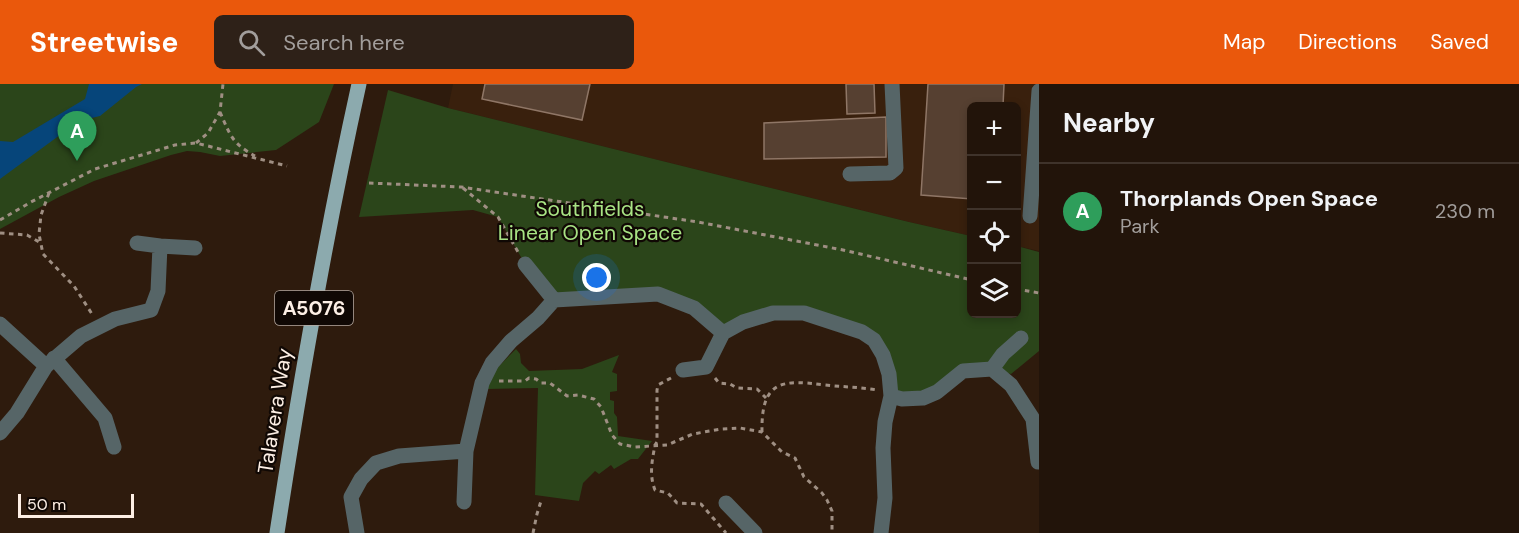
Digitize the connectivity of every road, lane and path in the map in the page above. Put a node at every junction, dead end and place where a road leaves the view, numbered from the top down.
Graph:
1 (223, 84) edge
2 (359, 84) edge
3 (892, 84) edge
4 (1039, 91) edge
5 (220, 112) junction
6 (195, 143) junction
7 (260, 159) junction
8 (287, 166) dead end
9 (850, 174) dead end
10 (369, 183) dead end
11 (461, 187) junction
12 (50, 192) junction
13 (1030, 216) dead end
14 (0, 220) edge
15 (0, 233) edge
16 (41, 243) junction
17 (137, 243) dead end
18 (160, 246) junction
19 (195, 248) dead end
20 (525, 264) joint
21 (967, 279) edge
22 (1021, 290) edge
23 (1039, 293) edge
24 (554, 300) junction
25 (0, 324) edge
26 (99, 326) junction
27 (723, 333) junction
28 (1021, 338) dead end
29 (50, 362) junction
30 (706, 367) junction
31 (992, 369) junction
32 (683, 370) joint
33 (483, 381) junction
34 (891, 394) junction
35 (766, 398) junction
36 (762, 432) junction
37 (0, 433) edge
38 (655, 445) junction
39 (114, 447) dead end
40 (466, 451) junction
41 (1038, 462) edge
42 (541, 501) dead end
43 (464, 502) dead end
44 (726, 503) dead end
45 (748, 530) edge
46 (277, 533) edge
47 (357, 533) edge
48 (533, 533) edge
49 (726, 533) edge
50 (832, 533) edge
51 (881, 533) edge

1 - 5 path
2 - 46 main road, Talavera Way / A5076
3 - 9 street
4 - 13 street
5 - 6 path
5 - 7 path
6 - 7 path
6 - 12 path
7 - 8 path
10 - 11 path
11 - 20 path
11 - 21 path
12 - 14 path
12 - 16 path
15 - 16 path
16 - 26 path
17 - 18 street
18 - 19 street
18 - 26 street
20 - 24 street
22 - 23 path
24 - 27 street
24 - 33 street
25 - 29 street
26 - 29 street
27 - 30 street
27 - 34 street
28 - 31 street
29 - 37 street
29 - 39 street
30 - 32 street
30 - 35 path
31 - 34 street
31 - 41 street
32 - 38 path
33 - 38 path
33 - 40 street
34 - 35 path
34 - 51 street
35 - 36 path
36 - 38 path
36 - 50 path
38 - 49 path
40 - 43 street
40 - 47 street
42 - 48 path
44 - 45 street

